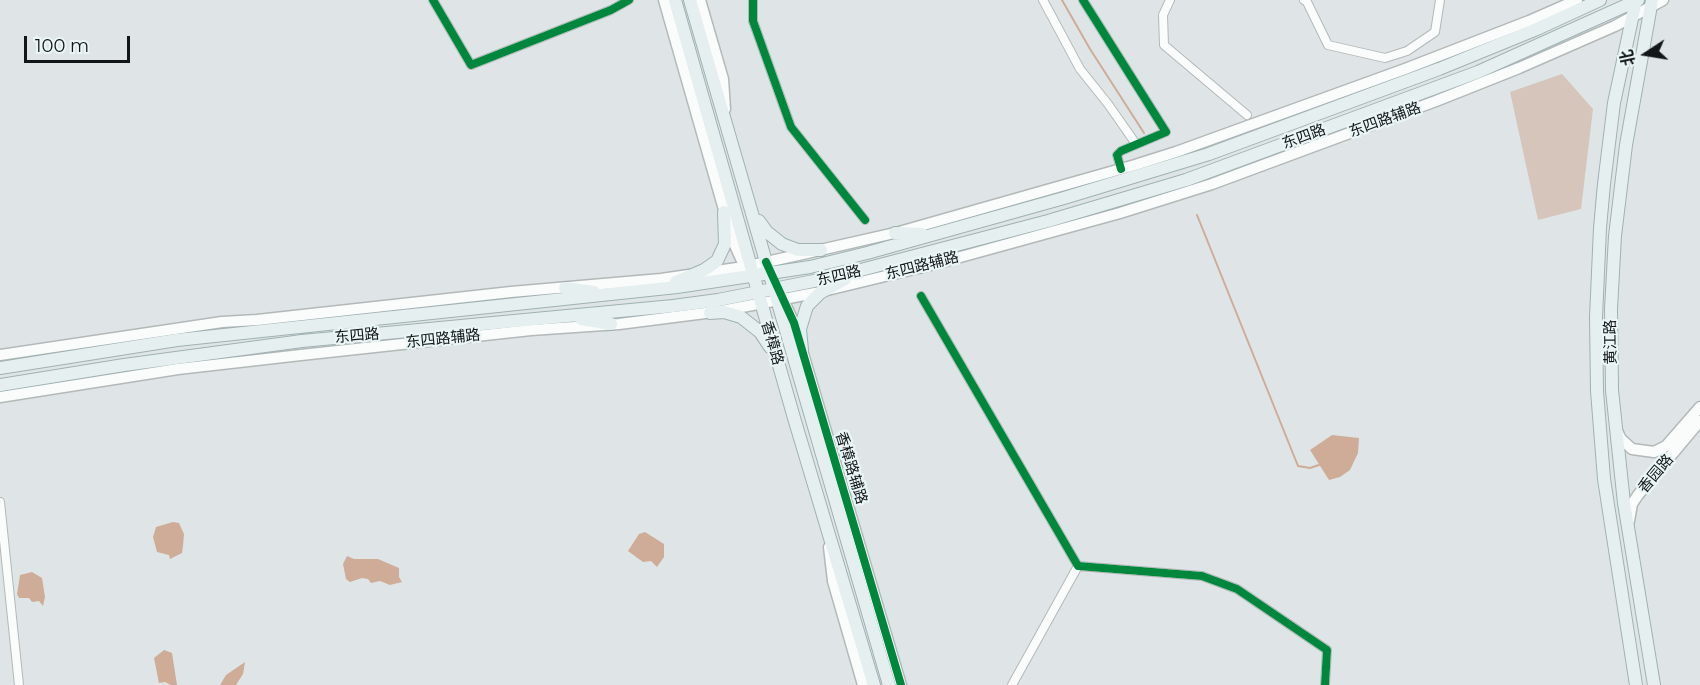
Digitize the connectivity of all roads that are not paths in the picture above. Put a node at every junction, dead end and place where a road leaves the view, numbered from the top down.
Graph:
1 (433, 0) edge
2 (629, 0) edge
3 (664, 0) edge
4 (675, 0) edge
5 (690, 0) edge
6 (700, 0) edge
7 (753, 0) edge
8 (1042, 0) edge
9 (1083, 0) edge
10 (1170, 0) edge
11 (1304, 0) edge
12 (1440, 0) edge
13 (1576, 0) edge
14 (1600, 0) edge
15 (1637, 0) edge
16 (1663, 0) edge
17 (1652, 3) edge
18 (1633, 16) junction
19 (1247, 115) dead end
20 (726, 119) junction
21 (1136, 144) junction
22 (1121, 169) junction
23 (750, 203) junction
24 (724, 212) junction
25 (865, 220) dead end
26 (895, 232) junction
27 (932, 234) junction
28 (821, 250) junction
29 (881, 266) junction
30 (921, 267) junction
31 (769, 270) junction
32 (862, 270) junction
33 (750, 271) junction
34 (697, 274) junction
35 (565, 288) junction
36 (651, 290) junction
37 (825, 290) junction
38 (610, 294) junction
39 (778, 295) junction
40 (759, 296) junction
41 (921, 296) dead end
42 (710, 313) junction
43 (565, 316) junction
44 (611, 324) junction
45 (801, 350) junction
46 (0, 355) edge
47 (776, 357) junction
48 (2, 367) edge
49 (0, 385) edge
50 (0, 397) edge
51 (1700, 407) edge
52 (1700, 421) edge
53 (1616, 429) junction
54 (0, 502) edge
55 (826, 529) junction
56 (1629, 533) junction
57 (1078, 566) junction
58 (19, 685) edge
59 (863, 685) edge
60 (874, 685) edge
61 (889, 685) edge
62 (902, 685) edge
63 (1012, 685) edge
64 (1325, 685) edge
65 (1636, 685) edge
66 (1654, 685) edge

1 - 2 street
3 - 24 main road
4 - 33 main road, 香樟路
5 - 20 main road, 香樟路
6 - 20 main road, 香樟路
7 - 25 street
8 - 21 street
9 - 21 street
10 - 19 street
11 - 12 street
13 - 22 main road
14 - 27 main road, 东四路
15 - 18 main road, 黄江路
15 - 29 main road, 东四路
16 - 17 main road, 东四路辅路
17 - 18 main road, 东四路辅路
17 - 53 main road, 黄江路
18 - 30 main road, 东四路辅路
18 - 65 main road, 黄江路
20 - 23 main road, 香樟路
21 - 22 street
22 - 26 main road
23 - 28 main road
23 - 31 main road, 香樟路
24 - 33 main road
24 - 34 main road
26 - 27 main road
26 - 28 main road
27 - 31 main road, 东四路
28 - 31 main road
29 - 30 main road
29 - 32 main road, 东四路
30 - 37 main road, 东四路辅路
31 - 33 main road, 东四路
31 - 39 main road, 香樟路
32 - 37 main road
32 - 39 main road, 东四路
33 - 34 main road
33 - 36 main road, 东四路
33 - 40 main road, 香樟路
34 - 35 main road
34 - 36 main road
35 - 38 main road
35 - 46 main road
36 - 38 main road, 东四路
37 - 39 main road, 东四路辅路
37 - 45 main road
38 - 48 main road, 东四路
39 - 40 main road, 东四路
39 - 45 main road, 香樟路辅路
39 - 61 main road, 香樟路
40 - 42 main road, 东四路辅路
40 - 43 main road, 东四路
40 - 47 main road, 香樟路
41 - 57 street
42 - 44 main road, 东四路辅路
42 - 47 main road
43 - 44 main road
43 - 49 main road, 东四路
44 - 50 main road, 东四路辅路
45 - 62 main road, 香樟路辅路
47 - 55 main road, 香樟路
51 - 53 main road, 香园路
52 - 56 main road, 香园路
53 - 56 main road, 黄江路
54 - 58 street
55 - 59 main road
55 - 60 main road, 香樟路
56 - 66 main road, 黄江路
57 - 63 street
57 - 64 street

